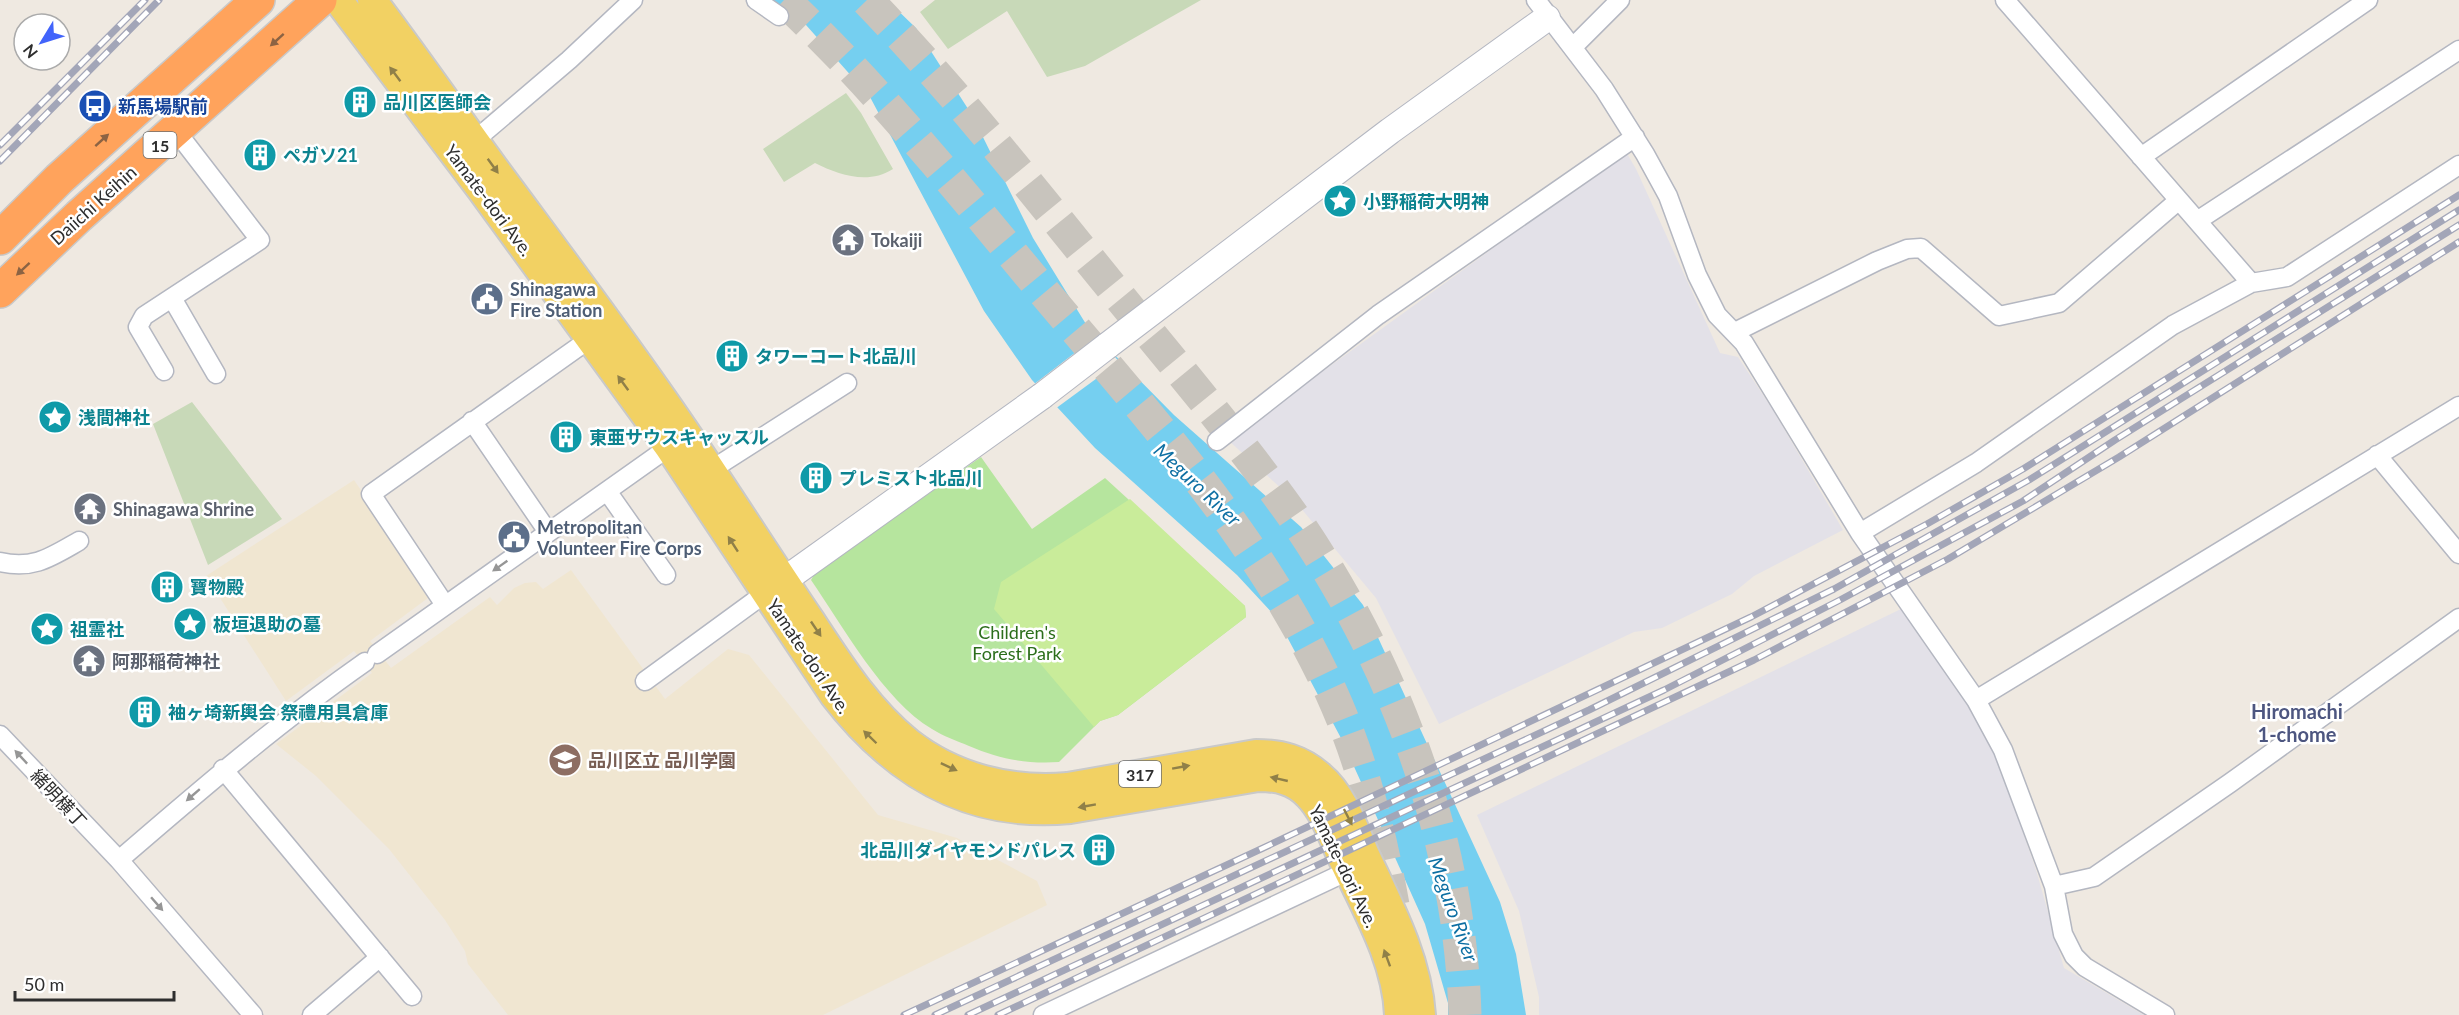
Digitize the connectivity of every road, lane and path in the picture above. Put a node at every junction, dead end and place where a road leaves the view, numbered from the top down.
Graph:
1 (258, 0) edge
2 (320, 0) edge
3 (338, 0) edge
4 (372, 0) edge
5 (633, 0) edge
6 (756, 0) edge
7 (1620, 0) edge
8 (2005, 0) edge
9 (2368, 0) edge
10 (1542, 9) edge
11 (778, 16) dead end
12 (1573, 47) junction
13 (2459, 50) edge
14 (176, 130) junction
15 (1635, 137) junction
16 (474, 141) junction
17 (2141, 157) junction
18 (2459, 165) edge
19 (2179, 200) junction
20 (2197, 221) junction
21 (0, 238) edge
22 (2251, 283) junction
23 (0, 291) edge
24 (172, 298) junction
25 (1735, 332) junction
26 (591, 338) junction
27 (164, 371) dead end
28 (216, 374) dead end
29 (847, 383) dead end
30 (2459, 406) edge
31 (472, 421) junction
32 (1217, 441) dead end
33 (669, 447) junction
34 (2377, 455) junction
35 (711, 470) junction
36 (607, 491) junction
37 (548, 532) junction
38 (1860, 533) junction
39 (79, 541) dead end
40 (2456, 547) edge
41 (0, 562) edge
42 (666, 575) dead end
43 (774, 587) junction
44 (445, 605) junction
45 (2459, 618) edge
46 (645, 681) dead end
47 (1976, 700) junction
48 (0, 735) edge
49 (223, 769) junction
50 (119, 860) junction
51 (1348, 871) junction
52 (2054, 886) junction
53 (380, 957) junction
54 (412, 996) dead end
55 (254, 1015) edge
56 (312, 1015) edge
57 (1043, 1015) edge
58 (1400, 1015) edge
59 (1421, 1015) edge
60 (2165, 1015) edge

21 -> 1 highway, 15
2 -> 14 highway, Daiichi Keihin / 15
26 -> 3 main road, Yamate-dori Ave. / 317
4 - 16 main road, Yamate-dori Ave. / 317
5 - 16 street
6 - 11 street
7 - 12 street
8 - 17 street
9 - 17 street
10 - 12 street
10 - 43 street, bridge
12 - 15 street
13 - 20 street
14 -> 23 highway, Daiichi Keihin / 15
14 - 24 street
15 - 25 street
15 - 32 street
16 -> 35 main road, Yamate-dori Ave. / 317
17 - 19 street
18 - 22 street
19 - 20 street
19 - 25 street
20 - 22 street
22 - 38 street
24 - 27 street
24 - 28 street
25 - 38 street
26 - 31 street
33 -> 26 main road, Yamate-dori Ave. / 317
29 - 35 street
30 - 34 street
31 - 37 street
31 - 44 street
33 - 36 street
43 -> 33 main road, Yamate-dori Ave. / 317
34 - 40 street
34 - 47 street
35 - 43 main road, Yamate-dori Ave. / 317
36 - 37 street
36 - 42 street
37 -> 44 street
38 - 47 street
39 - 41 street
43 - 46 street
51 -> 43 main road, Yamate-dori Ave. / 317
43 -> 59 main road, Yamate-dori Ave. / 317
44 - 49 street
45 - 52 street
47 - 52 street
50 -> 48 street, 緒明横丁
49 -> 50 street
49 - 53 street
50 -> 55 street, 緒明横丁
51 - 57 street
58 -> 51 main road, Yamate-dori Ave. / 317
52 - 60 street
53 - 54 street
53 - 56 street

